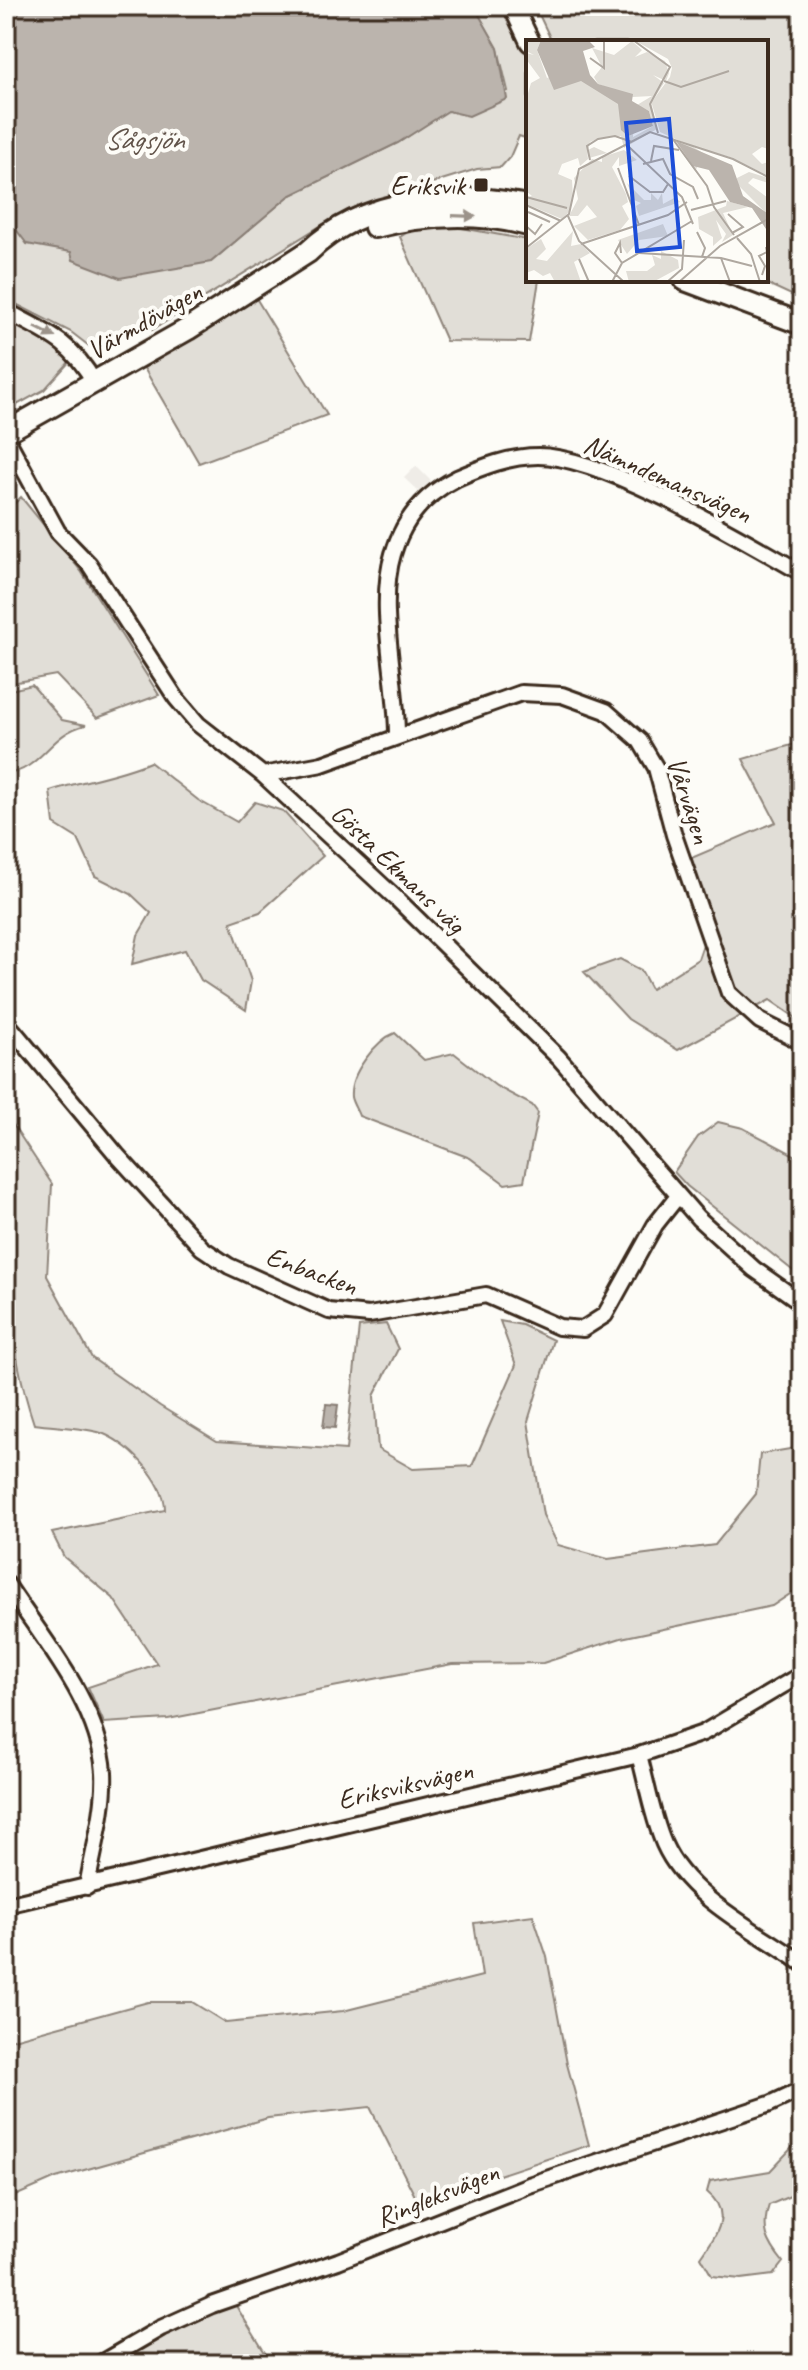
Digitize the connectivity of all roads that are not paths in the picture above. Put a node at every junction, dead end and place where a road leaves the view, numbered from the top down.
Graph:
1 (513, 6) edge
2 (529, 40) edge
3 (526, 206) edge
4 (526, 225) edge
5 (308, 252) junction
6 (690, 282) edge
7 (720, 282) edge
8 (6, 311) edge
9 (802, 323) edge
10 (94, 382) junction
11 (6, 434) edge
12 (802, 573) edge
13 (397, 735) junction
14 (263, 775) junction
15 (6, 1022) edge
16 (802, 1042) edge
17 (678, 1196) junction
18 (802, 1303) edge
19 (6, 1583) edge
20 (802, 1674) edge
21 (639, 1755) junction
22 (87, 1887) junction
23 (6, 1905) edge
24 (802, 1963) edge
25 (802, 2089) edge
26 (99, 2364) edge

1 - 2 street
3 - 5 main road, Värmdövägen
5 -> 4 main road, Värmdövägen
5 - 10 main road, Värmdövägen
6 - 9 main road
7 - 9 main road
8 -> 10 street
10 - 11 main road, Värmdövägen
11 - 14 street, Gösta Ekmans väg
12 - 13 street, Nämndemansvägen
13 - 14 street, Vårvägen
13 - 16 street, Vårvägen
14 - 17 street, Gösta Ekmans väg
15 - 17 street, Enbacken
17 - 18 street, Gösta Ekmans väg
19 - 22 street
20 - 21 street, Eriksviksvägen
21 - 22 street, Eriksviksvägen
21 - 24 street
22 - 23 street, Eriksviksvägen
25 - 26 street, Ringleksvägen

